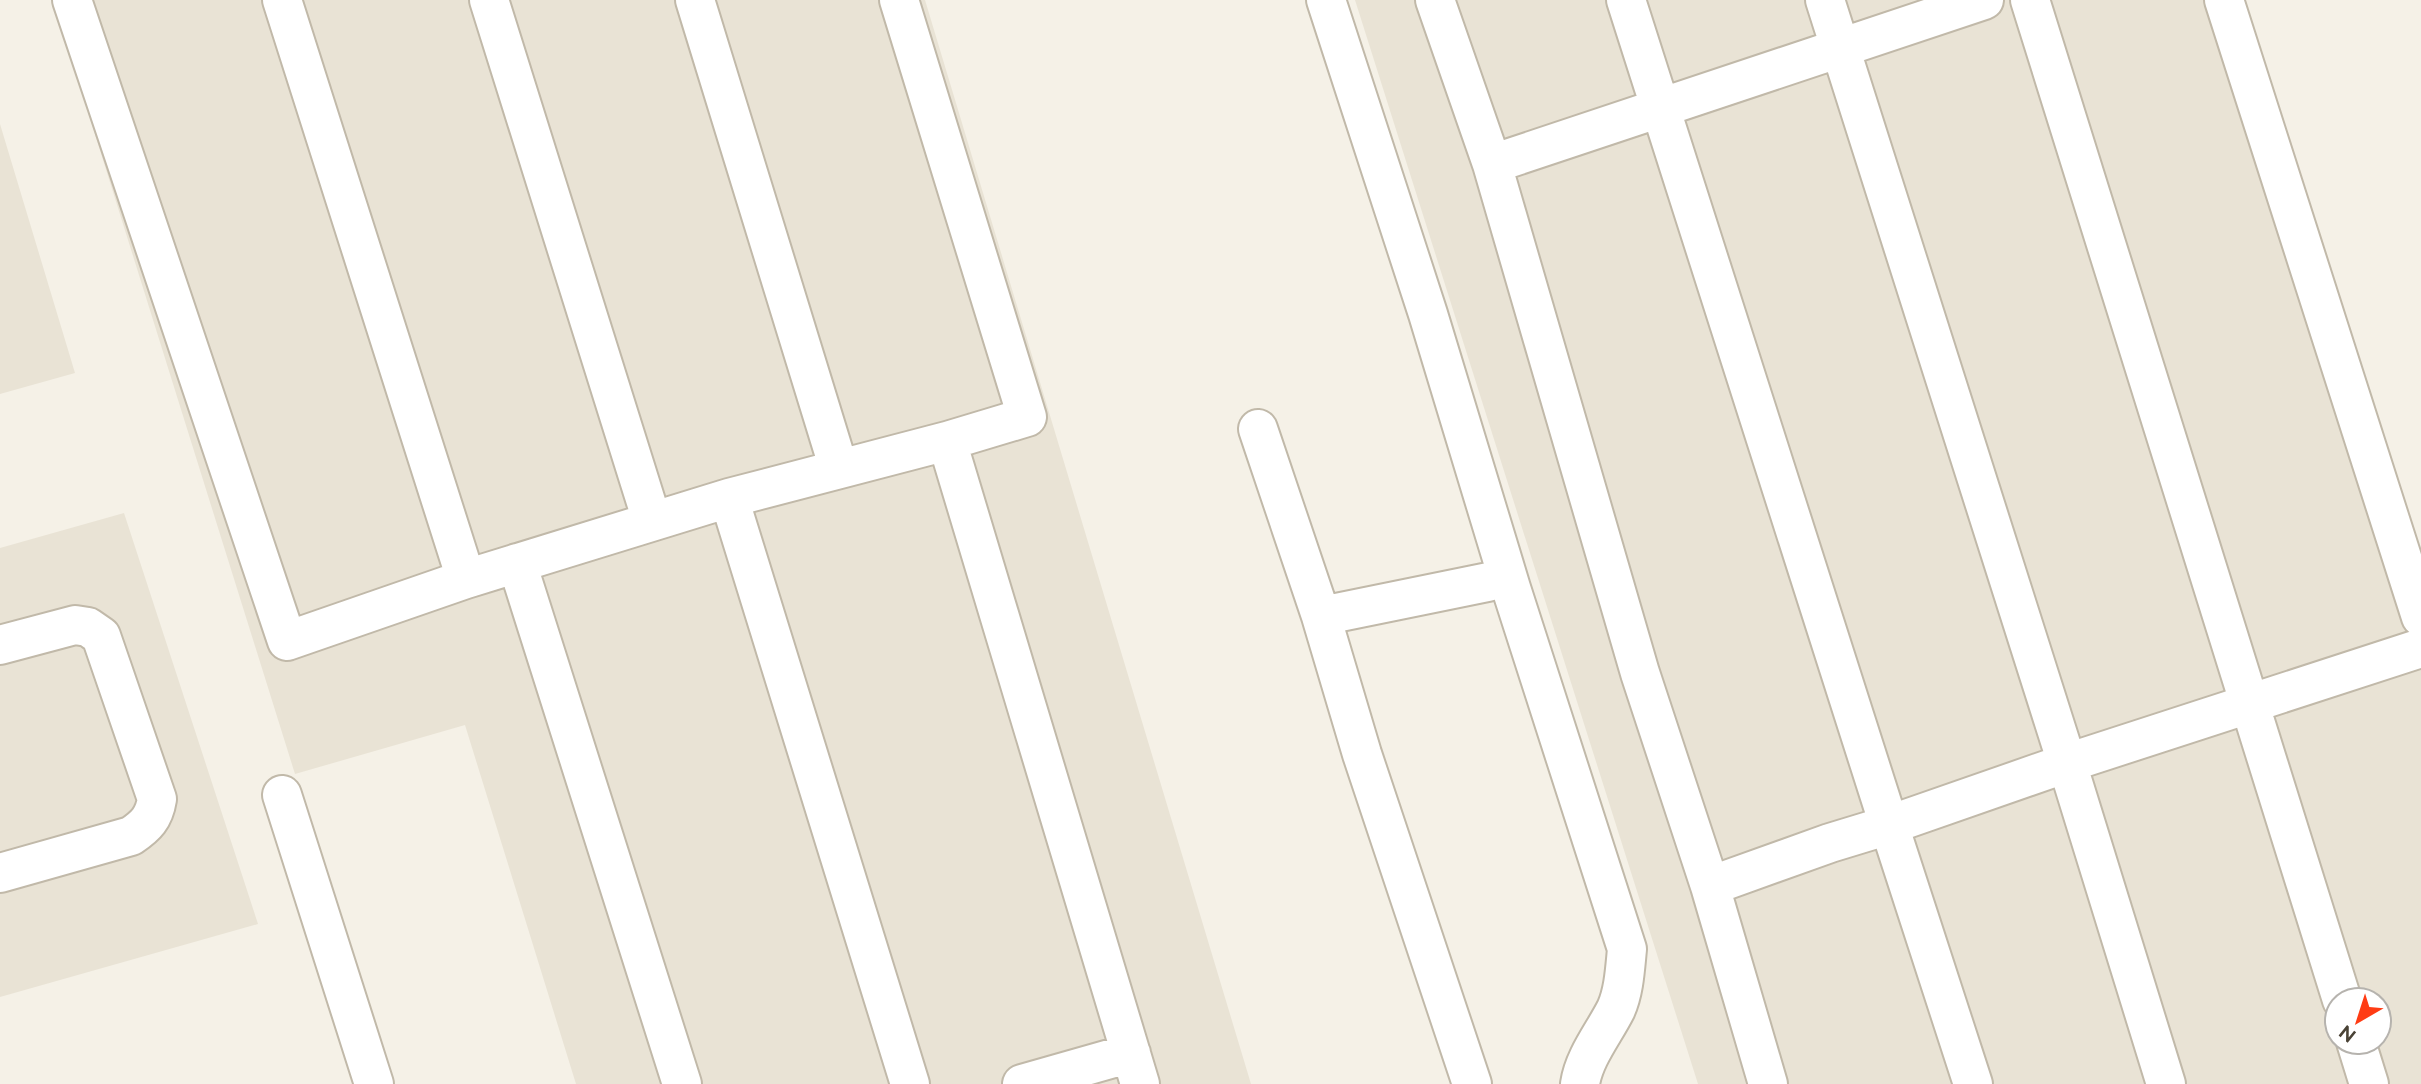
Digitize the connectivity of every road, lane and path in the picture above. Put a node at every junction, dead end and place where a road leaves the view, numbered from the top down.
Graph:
1 (72, 0) edge
2 (282, 0) edge
3 (489, 0) edge
4 (695, 0) edge
5 (899, 0) edge
6 (1326, 0) edge
7 (1435, 0) edge
8 (1626, 0) edge
9 (1825, 0) edge
10 (1984, 0) edge
11 (2030, 0) edge
12 (2224, 0) edge
13 (1840, 48) junction
14 (1660, 108) junction
15 (1492, 164) junction
16 (1258, 429) dead end
17 (947, 441) junction
18 (839, 469) junction
19 (729, 498) junction
20 (652, 522) junction
21 (517, 563) junction
22 (466, 579) junction
23 (1489, 582) dead end
24 (1321, 616) junction
25 (2421, 617) edge
26 (0, 645) edge
27 (2421, 648) edge
28 (2249, 704) junction
29 (2067, 763) junction
30 (282, 795) dead end
31 (1889, 825) junction
32 (0, 873) edge
33 (1710, 886) junction
34 (2339, 986) edge
35 (2360, 1056) edge
36 (1136, 1068) edge
37 (373, 1084) edge
38 (682, 1084) edge
39 (910, 1084) edge
40 (1022, 1084) edge
41 (1472, 1084) edge
42 (1580, 1084) edge
43 (1768, 1084) edge
44 (1973, 1084) edge
45 (2166, 1084) edge
46 (2369, 1084) edge

1 - 22 street
2 - 22 street
3 - 20 street
4 - 18 street
5 - 17 street
6 - 42 street
7 - 15 street
8 - 14 street
9 - 13 street
10 - 13 street
11 - 28 street
12 - 25 street
13 - 14 street
13 - 29 street
14 - 15 street
14 - 31 street
15 - 33 street
16 - 24 street
17 - 18 street
17 - 36 street
18 - 19 street
19 - 20 street
19 - 39 street
20 - 21 street
21 - 22 street
21 - 38 street
23 - 24 street
24 - 41 street
26 - 32 street
27 - 28 street
28 - 29 street
28 - 34 street
29 - 31 street
29 - 45 street
30 - 37 street
31 - 33 street
31 - 44 street
33 - 43 street
35 - 46 street
36 - 40 street

